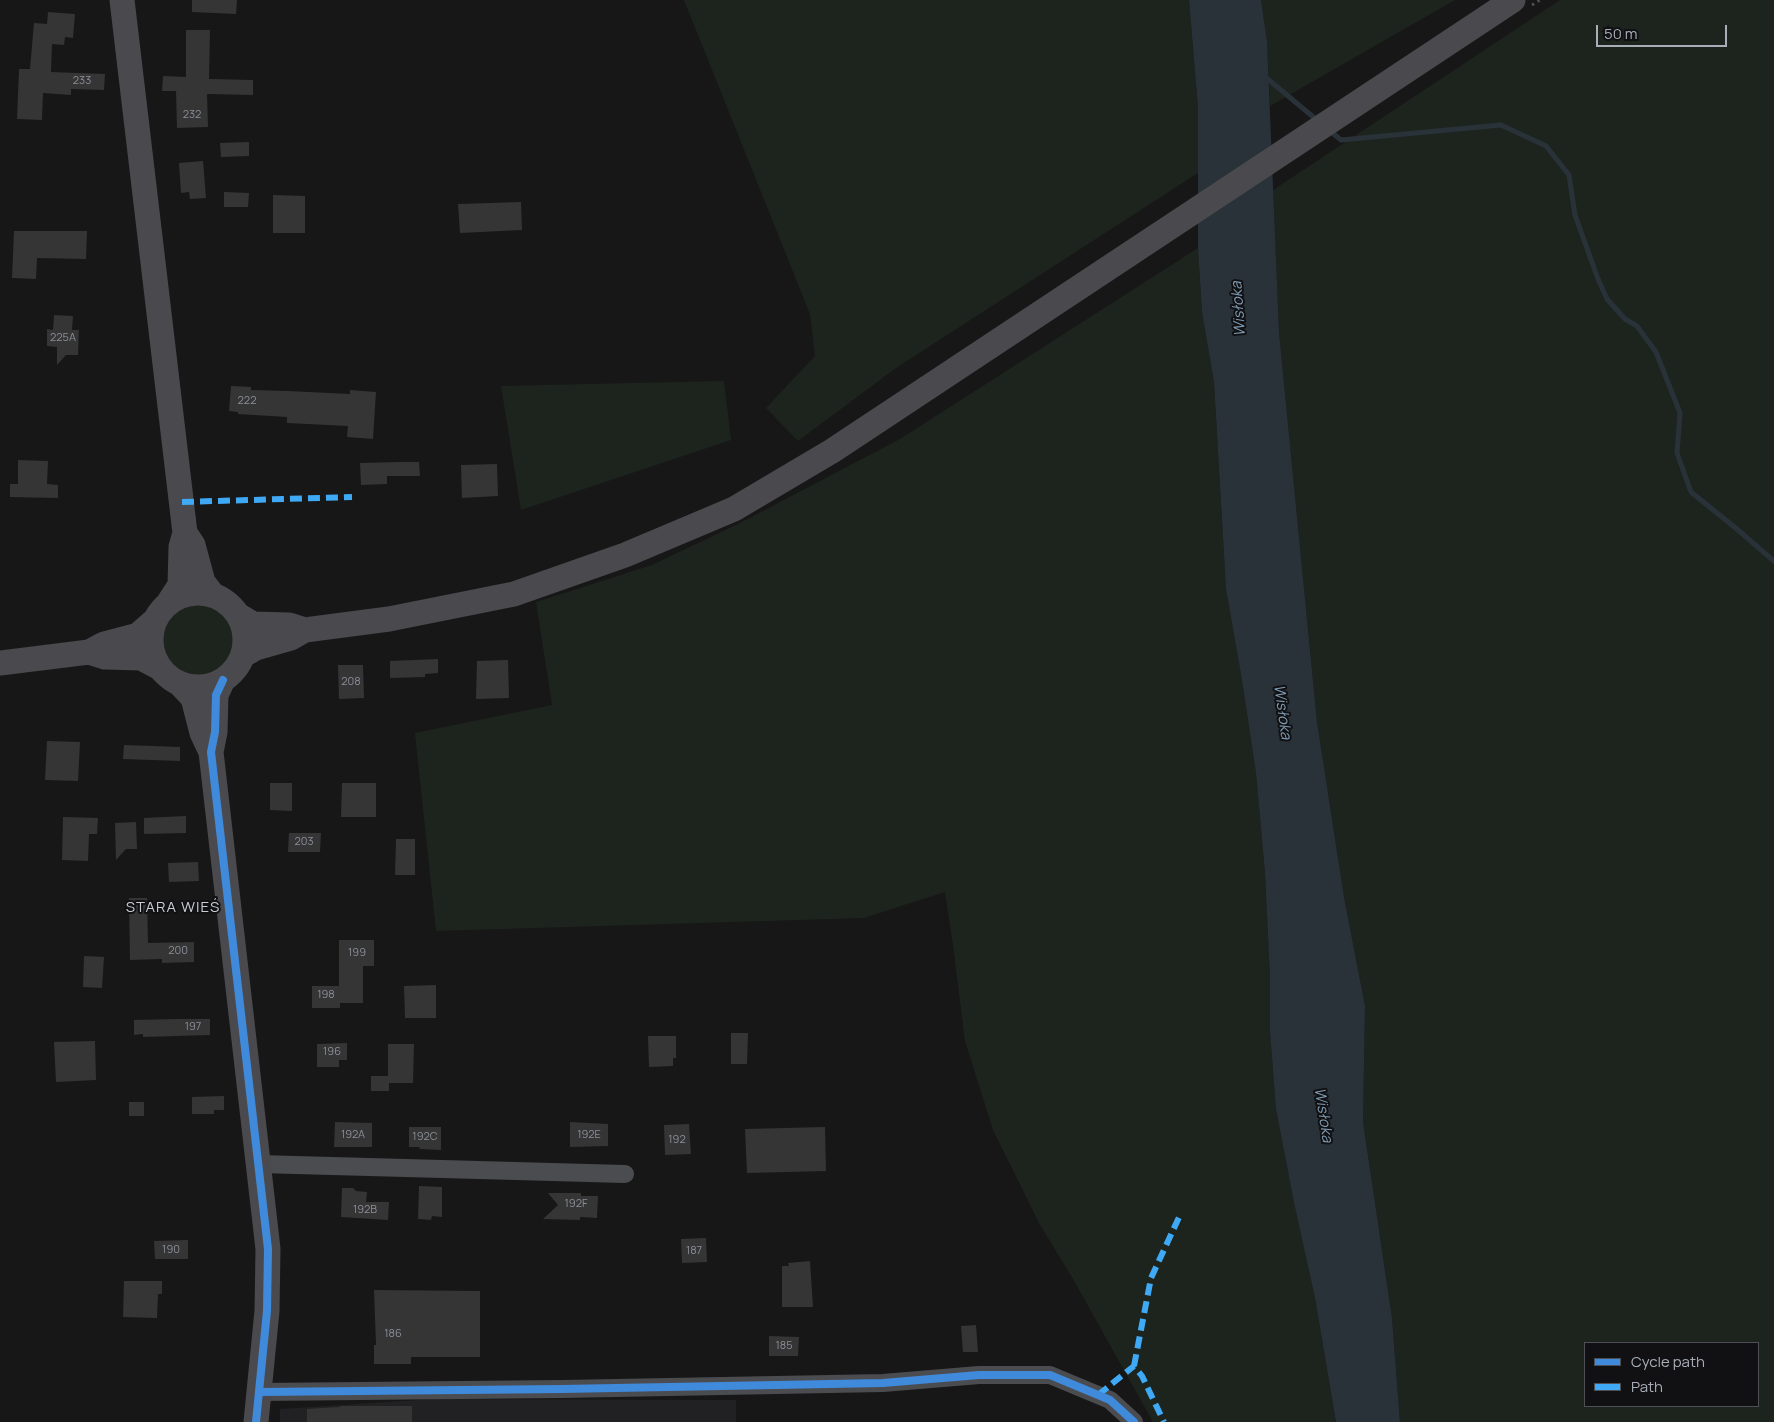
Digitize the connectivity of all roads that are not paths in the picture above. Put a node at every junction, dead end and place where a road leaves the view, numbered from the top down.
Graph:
1 (122, 0) edge
2 (1513, 0) edge
3 (186, 533) junction
4 (213, 595) junction
5 (169, 602) junction
6 (238, 615) junction
7 (154, 621) junction
8 (305, 630) junction
9 (89, 652) junction
10 (242, 656) junction
11 (0, 663) edge
12 (160, 668) junction
13 (223, 680) junction
14 (179, 684) junction
15 (211, 752) junction
16 (259, 1164) junction
17 (625, 1174) dead end
18 (259, 1392) junction
19 (256, 1422) edge
20 (1134, 1422) edge

1 - 3 main road
2 - 8 main road
3 - 4 main road
3 - 5 main road
4 - 5 main road
4 - 6 main road
5 - 7 main road
6 - 8 main road
6 - 10 main road
7 - 9 main road
7 - 12 main road
8 - 10 main road
9 - 11 main road
9 - 12 main road
10 - 13 main road
12 - 14 main road
13 - 14 main road
13 - 15 main road
14 - 15 main road
15 - 16 main road
16 - 17 street
16 - 18 main road
18 - 19 main road
18 - 20 street

